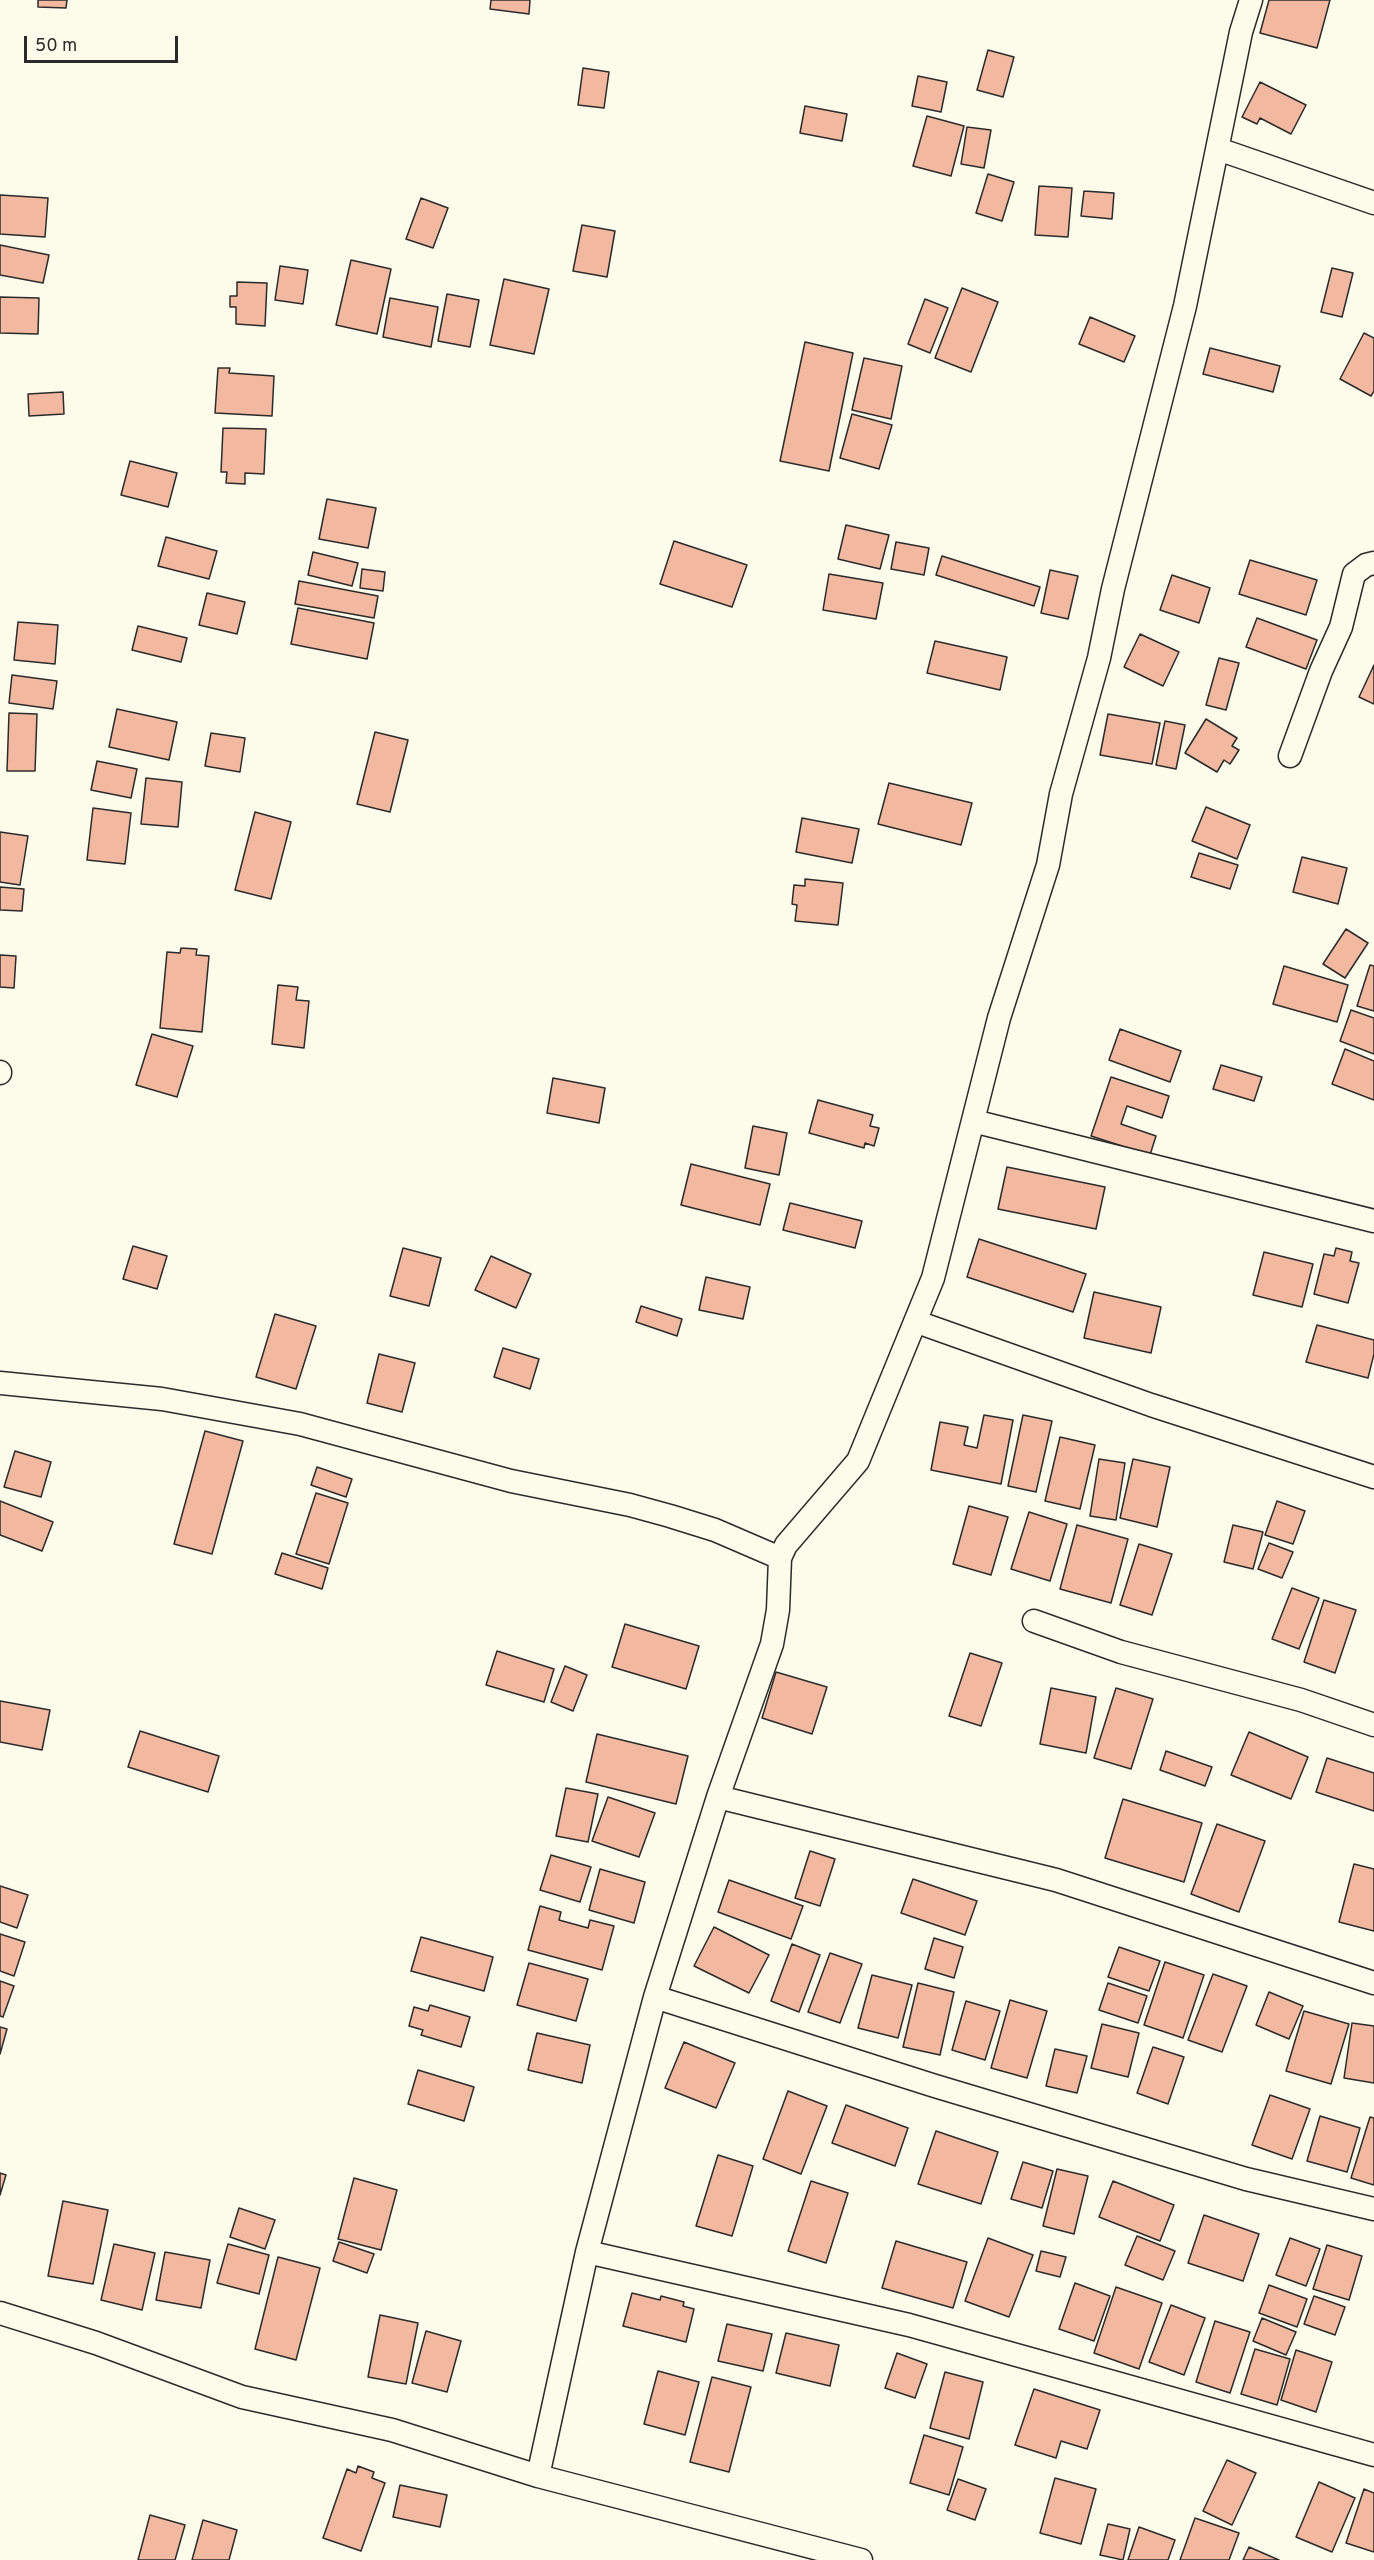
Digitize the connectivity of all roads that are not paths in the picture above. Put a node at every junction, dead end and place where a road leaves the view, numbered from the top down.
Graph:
1 (1251, 0) edge
2 (1218, 149) junction
3 (1374, 203) edge
4 (1374, 563) edge
5 (1290, 756) dead end
6 (973, 1121) junction
7 (1374, 1221) edge
8 (917, 1322) junction
9 (0, 1383) edge
10 (1374, 1477) edge
11 (780, 1558) junction
12 (1034, 1621) dead end
13 (1374, 1725) edge
14 (718, 1797) junction
15 (1374, 1983) edge
16 (655, 1997) junction
17 (1374, 2209) edge
18 (587, 2252) junction
19 (0, 2313) edge
20 (1374, 2456) edge
21 (538, 2476) junction
22 (861, 2560) edge

1 - 2 street
2 - 3 street
2 - 6 street
4 - 5 street
6 - 7 street
6 - 8 street
8 - 10 street
8 - 11 street
9 - 11 street
11 - 14 street
12 - 13 street
14 - 15 street
14 - 16 street
16 - 17 street
16 - 18 street
18 - 20 street
18 - 21 street
19 - 21 street
21 - 22 street

